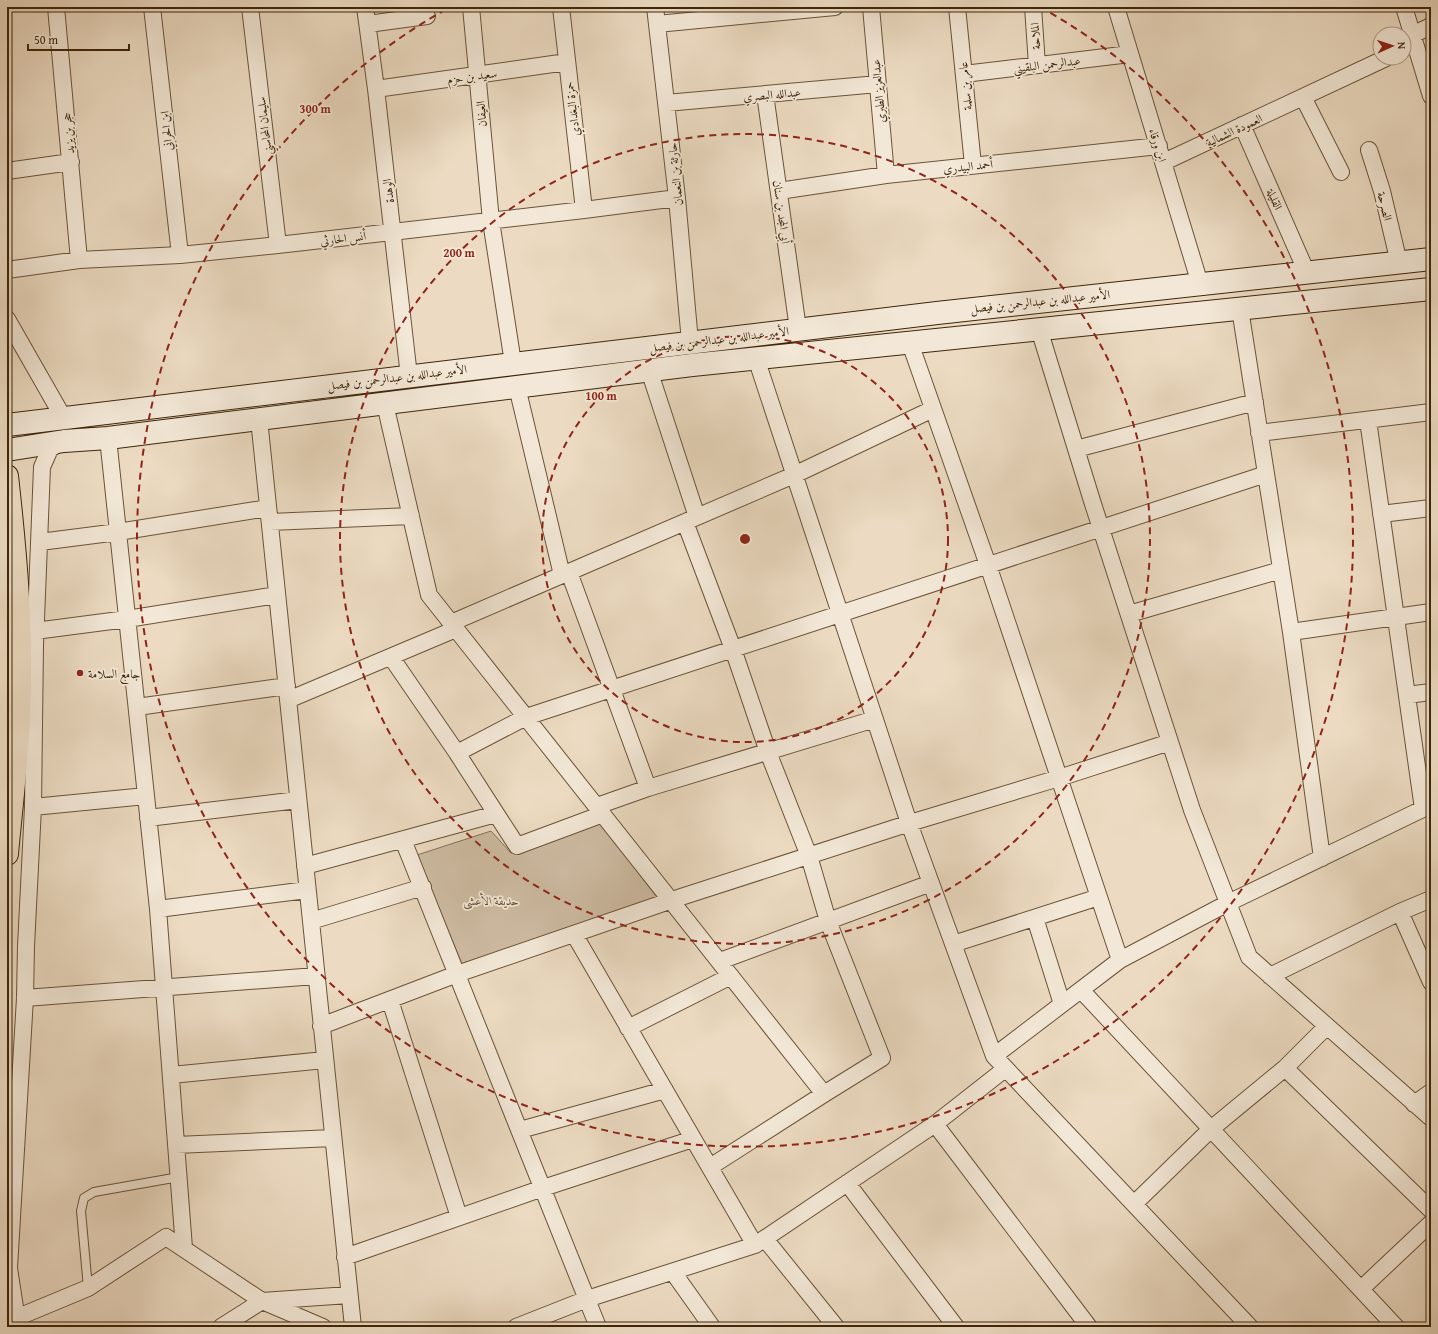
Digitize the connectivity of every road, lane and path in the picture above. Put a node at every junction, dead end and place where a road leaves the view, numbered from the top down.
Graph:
1 (56, 7) edge
2 (152, 7) edge
3 (250, 7) edge
4 (365, 7) edge
5 (470, 7) edge
6 (561, 7) edge
7 (655, 7) edge
8 (835, 7) edge
9 (871, 7) edge
10 (957, 7) edge
11 (1033, 7) edge
12 (1116, 7) edge
13 (1404, 7) edge
14 (426, 16) dead end
15 (368, 24) junction
16 (657, 24) junction
17 (1408, 26) edge
18 (1431, 26) edge
19 (1412, 42) edge
20 (1412, 46) edge
21 (1130, 54) junction
22 (567, 62) junction
23 (1037, 65) junction
24 (1372, 65) edge
25 (964, 74) junction
26 (478, 75) junction
27 (878, 84) junction
28 (376, 89) junction
29 (765, 94) junction
30 (1431, 96) edge
31 (1303, 97) junction
32 (666, 103) junction
33 (1242, 125) junction
34 (1159, 146) junction
35 (1369, 150) dead end
36 (70, 162) junction
37 (1164, 162) junction
38 (973, 165) junction
39 (7, 171) edge
40 (1341, 172) dead end
41 (886, 174) junction
42 (779, 191) junction
43 (677, 198) junction
44 (584, 210) junction
45 (491, 221) junction
46 (393, 232) junction
47 (278, 245) junction
48 (180, 255) junction
49 (1431, 259) edge
50 (79, 260) junction
51 (1399, 263) junction
52 (7, 270) edge
53 (1307, 273) junction
54 (1200, 284) junction
55 (1431, 289) edge
56 (1240, 309) junction
57 (7, 319) edge
58 (798, 329) junction
59 (1039, 329) junction
60 (690, 342) junction
61 (910, 343) junction
62 (756, 358) junction
63 (513, 363) junction
64 (649, 370) junction
65 (409, 376) junction
66 (517, 387) junction
67 (1255, 402) junction
68 (385, 404) junction
69 (934, 409) junction
70 (1431, 412) edge
71 (63, 417) junction
72 (259, 419) junction
73 (1368, 420) junction
74 (7, 425) edge
75 (1259, 433) junction
76 (108, 438) junction
77 (64, 441) junction
78 (1076, 449) junction
79 (7, 450) edge
80 (1266, 474) junction
81 (794, 475) junction
82 (7, 476) edge
83 (1431, 508) edge
84 (1381, 514) junction
85 (269, 515) junction
86 (411, 516) junction
87 (691, 520) junction
88 (1101, 528) junction
89 (118, 532) junction
90 (40, 542) junction
91 (988, 565) junction
92 (1281, 570) junction
93 (566, 574) junction
94 (277, 595) junction
95 (18, 607) junction
96 (1431, 612) edge
97 (840, 614) junction
98 (1129, 614) junction
99 (1396, 618) junction
100 (127, 619) junction
101 (454, 626) junction
102 (1291, 632) junction
103 (35, 638) junction
104 (733, 649) junction
105 (391, 657) junction
106 (20, 668) junction
107 (612, 690) junction
108 (1431, 692) edge
109 (287, 693) junction
110 (1407, 695) junction
111 (137, 707) junction
112 (526, 717) junction
113 (875, 719) junction
114 (1170, 742) junction
115 (768, 752) junction
116 (457, 753) junction
117 (1059, 778) junction
118 (648, 788) junction
119 (146, 796) junction
120 (298, 800) junction
121 (33, 807) junction
122 (1427, 807) edge
123 (600, 810) junction
124 (496, 814) junction
125 (148, 818) junction
126 (909, 823) junction
127 (403, 840) junction
128 (7, 854) edge
129 (809, 856) junction
130 (1322, 858) junction
131 (305, 866) junction
132 (931, 883) junction
133 (422, 887) junction
134 (307, 890) junction
135 (1099, 897) junction
136 (1431, 899) edge
137 (672, 900) junction
138 (1228, 903) junction
139 (158, 909) junction
140 (1400, 912) junction
141 (1035, 918) junction
142 (310, 921) junction
143 (828, 921) junction
144 (574, 934) junction
145 (953, 944) junction
146 (1120, 960) junction
147 (720, 961) junction
148 (457, 974) junction
149 (316, 976) junction
150 (731, 976) junction
151 (1270, 976) junction
152 (1431, 982) edge
153 (164, 987) junction
154 (1081, 990) junction
155 (25, 998) junction
156 (390, 1000) junction
157 (1062, 1004) junction
158 (322, 1026) junction
159 (1327, 1026) junction
160 (628, 1028) junction
161 (994, 1056) junction
162 (325, 1060) junction
163 (1285, 1068) junction
164 (1005, 1069) junction
165 (170, 1075) junction
166 (665, 1090) junction
167 (1431, 1092) edge
168 (824, 1094) junction
169 (1414, 1104) junction
170 (1431, 1118) edge
171 (936, 1124) junction
172 (1211, 1129) junction
173 (520, 1130) junction
174 (333, 1138) junction
175 (693, 1139) junction
176 (176, 1145) junction
177 (710, 1167) junction
178 (178, 1177) junction
179 (847, 1183) junction
180 (542, 1188) junction
181 (1134, 1204) junction
182 (1431, 1210) edge
183 (459, 1216) junction
184 (1431, 1223) edge
185 (760, 1242) junction
186 (184, 1248) junction
187 (345, 1257) junction
188 (673, 1272) junction
189 (88, 1288) junction
190 (1361, 1289) junction
191 (349, 1295) junction
192 (587, 1299) junction
193 (262, 1301) junction
194 (17, 1322) edge
195 (221, 1327) edge
196 (323, 1327) edge
197 (352, 1327) edge
198 (516, 1327) edge
199 (598, 1327) edge
200 (712, 1327) edge
201 (836, 1327) edge
202 (956, 1327) edge
203 (1088, 1327) edge
204 (1250, 1327) edge
205 (1396, 1327) edge

1 - 36 street, حجر بن يزيد
2 - 48 street, ابن الحراني
3 - 47 street, سليمان المحاسني
4 - 15 street, الوهدة
5 - 26 street, العيفان
6 - 22 street, حمزة البغدادي
7 - 16 street, حارثة بن النعمان
8 - 16 street
9 - 27 street, عبدالعزيز الطبري
10 - 25 street, عامر بن سلمة
11 - 23 street, الملاحة
12 - 21 street, ابن ورقاء
13 - 17 street
14 - 15 street
15 - 28 street, الوهدة
16 - 32 street, حارثة بن النعمان
18 - 19 street
20 - 30 street
21 - 23 street, عبدالرحمن البلقيني
21 - 34 street, ابن ورقاء
22 - 26 street, سعيد بن حزم
22 - 44 street, حمزة البغدادي
23 - 25 street, عبدالرحمن البلقيني
24 - 31 street, العمودة الشمالية
25 - 38 street, عامر بن سلمة
26 - 28 street, سعيد بن حزم
26 - 45 street, العيفان
27 - 29 street, عبدالله البصري
27 - 41 street, عبدالعزيز الطبري
28 - 46 street, الوهدة
29 - 32 street, عبدالله البصري
29 - 42 street, أبي المجد بن سنان
31 - 33 street, العمودة الشمالية
31 - 40 street
32 - 43 street, حارثة بن النعمان
33 - 37 street, العمودة الشمالية
33 - 53 street, القليلة
34 - 37 street, ابن ورقاء
34 - 38 street, أحمد البيدري
35 - 51 street, الصرحة
36 - 39 street
36 - 50 street, حجر بن يزيد
37 - 54 street, ابن ورقاء
38 - 41 street, أحمد البيدري
41 - 42 street, أحمد البيدري
42 - 58 street, أبي المجد بن سنان
43 - 44 street, أنس الحارثي
43 - 60 street, حارثة بن النعمان
44 - 45 street, أنس الحارثي
45 - 46 street, أنس الحارثي
45 - 63 street, العيفان
46 - 47 street, أنس الحارثي
46 - 65 street, الوهدة
47 - 48 street, أنس الحارثي
48 - 50 street, أنس الحارثي
49 - 51 main road, الأمير عبدالله بن عبدالرحمن بن فيصل
50 - 52 street, أنس الحارثي
51 - 53 main road, الأمير عبدالله بن عبدالرحمن بن فيصل
53 - 54 main road, الأمير عبدالله بن عبدالرحمن بن فيصل
54 - 58 main road, الأمير عبدالله بن عبدالرحمن بن فيصل
55 - 56 main road, الأمير عبدالله بن عبدالرحمن بن فيصل
56 - 59 main road, الأمير عبدالله بن عبدالرحمن بن فيصل
56 - 67 street
57 - 71 street
58 - 60 main road, الأمير عبدالله بن عبدالرحمن بن فيصل
59 - 61 main road, الأمير عبدالله بن عبدالرحمن بن فيصل
59 - 78 street
60 - 63 main road, الأمير عبدالله بن عبدالرحمن بن فيصل
61 - 62 main road, الأمير عبدالله بن عبدالرحمن بن فيصل
61 - 69 street
62 - 64 main road, الأمير عبدالله بن عبدالرحمن بن فيصل
62 - 81 street
63 - 65 main road, الأمير عبدالله بن عبدالرحمن بن فيصل
64 - 66 main road, الأمير عبدالله بن عبدالرحمن بن فيصل
64 - 87 street
65 - 71 main road, الأمير عبدالله بن عبدالرحمن بن فيصل
66 - 68 main road, الأمير عبدالله بن عبدالرحمن بن فيصل
66 - 93 street
67 - 75 street
67 - 78 street
68 - 72 main road, الأمير عبدالله بن عبدالرحمن بن فيصل
68 - 86 street
69 - 81 street
69 - 91 street
70 - 73 street
71 - 74 main road, الأمير عبدالله بن عبدالرحمن بن فيصل
72 - 76 main road, الأمير عبدالله بن عبدالرحمن بن فيصل
72 - 85 street
73 - 75 street
73 - 84 street
75 - 80 street
76 - 77 main road, الأمير عبدالله بن عبدالرحمن بن فيصل
76 - 89 street
77 - 79 main road, الأمير عبدالله بن عبدالرحمن بن فيصل
77 - 90 street
78 - 88 street
80 - 88 street
80 - 92 street
81 - 87 street
81 - 97 street
82 - 95 main road
83 - 84 street
84 - 99 street
85 - 86 street
85 - 89 street
85 - 94 street
86 - 101 street
87 - 93 street
87 - 104 street
88 - 91 street
88 - 98 street
89 - 90 street
89 - 100 street
90 - 103 street
91 - 97 street
91 - 117 street
92 - 98 street
92 - 102 street
93 - 101 street
93 - 107 street
94 - 100 street
94 - 109 street
95 - 103 street
95 - 106 main road
96 - 99 street
97 - 104 street
97 - 113 street
98 - 114 street
99 - 102 street
99 - 110 street
100 - 103 street
100 - 111 street
101 - 105 street
101 - 112 street
102 - 130 street
103 - 106 street
103 - 121 street
104 - 107 street
104 - 115 street
105 - 109 street
105 - 116 street
106 - 128 main road
107 - 112 street
107 - 118 street
108 - 110 street
109 - 111 street
109 - 120 street
110 - 122 street
111 - 119 street
112 - 116 street
112 - 123 street
113 - 115 street
113 - 126 street
114 - 117 street
114 - 138 street
115 - 118 street
115 - 129 street
116 - 124 street
117 - 126 street
117 - 135 street
118 - 123 street
119 - 121 street
119 - 125 street
120 - 125 street
120 - 131 street
121 - 155 street
122 - 130 street
123 - 124 street
123 - 137 street
124 - 127 street
125 - 139 street
126 - 129 street
126 - 132 street
127 - 131 street
127 - 133 street
129 - 137 street
129 - 143 street
130 - 138 street
131 - 134 street
132 - 143 street
132 - 145 street
133 - 142 street
133 - 148 street
134 - 139 street
134 - 142 street
135 - 141 street
135 - 146 street
136 - 140 street
137 - 144 street
137 - 147 street
138 - 146 street
138 - 151 street
139 - 153 street
140 - 151 street
140 - 152 street
141 - 145 street
141 - 157 street
142 - 149 street
143 - 147 street
143 - 168 street
144 - 148 street
144 - 160 street
145 - 161 street
146 - 154 street
147 - 150 street
148 - 156 street
148 - 173 street
149 - 153 street
149 - 158 street
150 - 160 street
150 - 168 street
151 - 159 street
153 - 155 street
153 - 165 street
154 - 157 street
154 - 172 street
155 - 194 street
156 - 158 street
156 - 183 street
157 - 161 street
158 - 162 street
159 - 163 street
159 - 169 street
160 - 166 street
161 - 164 street
162 - 165 street
162 - 174 street
163 - 172 street
163 - 182 street
164 - 171 street
164 - 181 street
165 - 176 street
166 - 173 street
166 - 175 street
167 - 169 street
168 - 177 street
169 - 170 street
171 - 179 street
171 - 203 street
172 - 181 street
172 - 190 street
173 - 180 street
174 - 176 street
174 - 187 street
175 - 177 street
175 - 180 street
176 - 178 street
177 - 185 street
178 - 186 street
178 - 189 lane
179 - 185 street
179 - 202 street
180 - 183 street
180 - 192 street
181 - 204 street
183 - 187 street
184 - 190 street
185 - 188 street
185 - 201 street
186 - 189 street
186 - 193 street
187 - 191 street
188 - 192 street
188 - 200 street
189 - 194 street
190 - 205 street
191 - 193 street
191 - 197 street
192 - 198 street
192 - 199 street
193 - 195 street
193 - 196 street

